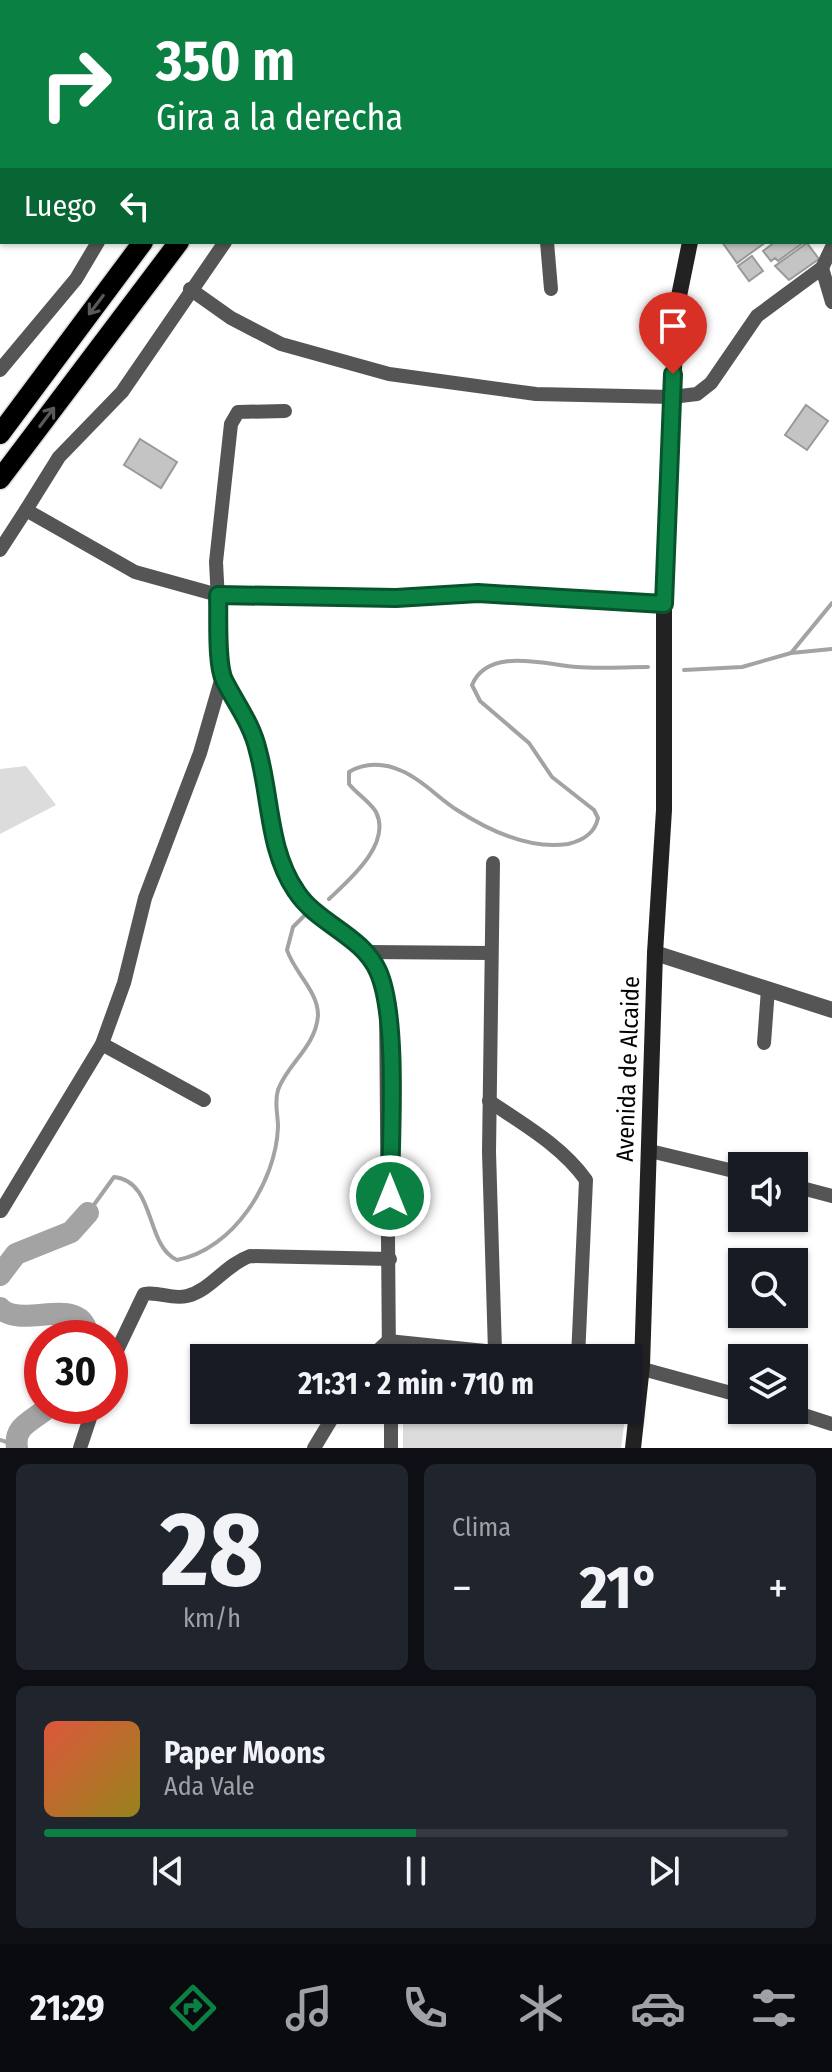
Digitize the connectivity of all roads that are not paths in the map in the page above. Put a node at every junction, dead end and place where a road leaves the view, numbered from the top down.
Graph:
1 (97, 244) edge
2 (142, 244) edge
3 (177, 244) edge
4 (224, 244) edge
5 (547, 244) edge
6 (690, 244) edge
7 (832, 247) edge
8 (822, 268) junction
9 (190, 289) junction
10 (551, 289) dead end
11 (832, 302) edge
12 (0, 370) edge
13 (672, 397) junction
14 (285, 411) dead end
15 (0, 434) edge
16 (0, 479) edge
17 (26, 510) junction
18 (0, 550) edge
19 (218, 595) junction
20 (664, 604) junction
21 (222, 677) junction
22 (493, 863) dead end
23 (368, 952) junction
24 (491, 953) junction
25 (655, 953) junction
26 (768, 989) junction
27 (832, 1010) edge
28 (764, 1043) dead end
29 (102, 1044) junction
30 (204, 1100) dead end
31 (489, 1101) junction
32 (650, 1151) junction
33 (728, 1170) edge
34 (808, 1190) edge
35 (832, 1196) edge
36 (1, 1211) edge
37 (390, 1259) junction
38 (128, 1327) edge
39 (388, 1341) junction
40 (385, 1344) edge
41 (388, 1344) edge
42 (420, 1344) edge
43 (495, 1344) edge
44 (579, 1344) edge
45 (637, 1344) edge
46 (642, 1368) edge
47 (728, 1392) edge
48 (808, 1416) edge
49 (88, 1424) edge
50 (329, 1424) edge
51 (391, 1424) edge
52 (634, 1424) edge
53 (832, 1424) edge
54 (80, 1448) edge
55 (314, 1448) edge
56 (391, 1448) edge
57 (633, 1448) edge

1 - 12 street
2 -> 15 main road
16 -> 3 main road
4 - 9 street
5 - 10 street
6 - 13 main road
7 - 8 street
8 - 11 street
8 - 13 street
9 - 13 street
9 - 17 street
13 - 20 main road
14 - 19 street
17 - 18 street
17 - 19 street
19 - 20 street
19 - 21 street
20 - 25 main road, Avenida de Alcaide
21 - 23 street
21 - 29 street
22 - 24 street
23 - 24 street
23 - 37 street
24 - 31 street
25 - 26 street
25 - 32 main road, Avenida de Alcaide
26 - 27 street
26 - 28 street
29 - 30 street
29 - 36 street
31 - 43 street
31 - 44 street
32 - 33 street
32 - 45 main road, Avenida de Alcaide
34 - 35 street
37 - 38 street
37 - 39 street
39 - 40 street
39 - 41 street
39 - 42 street
46 - 47 street
48 - 53 street
49 - 54 street
50 - 55 street
51 - 56 street
52 - 57 main road, Avenida de Alcaide

